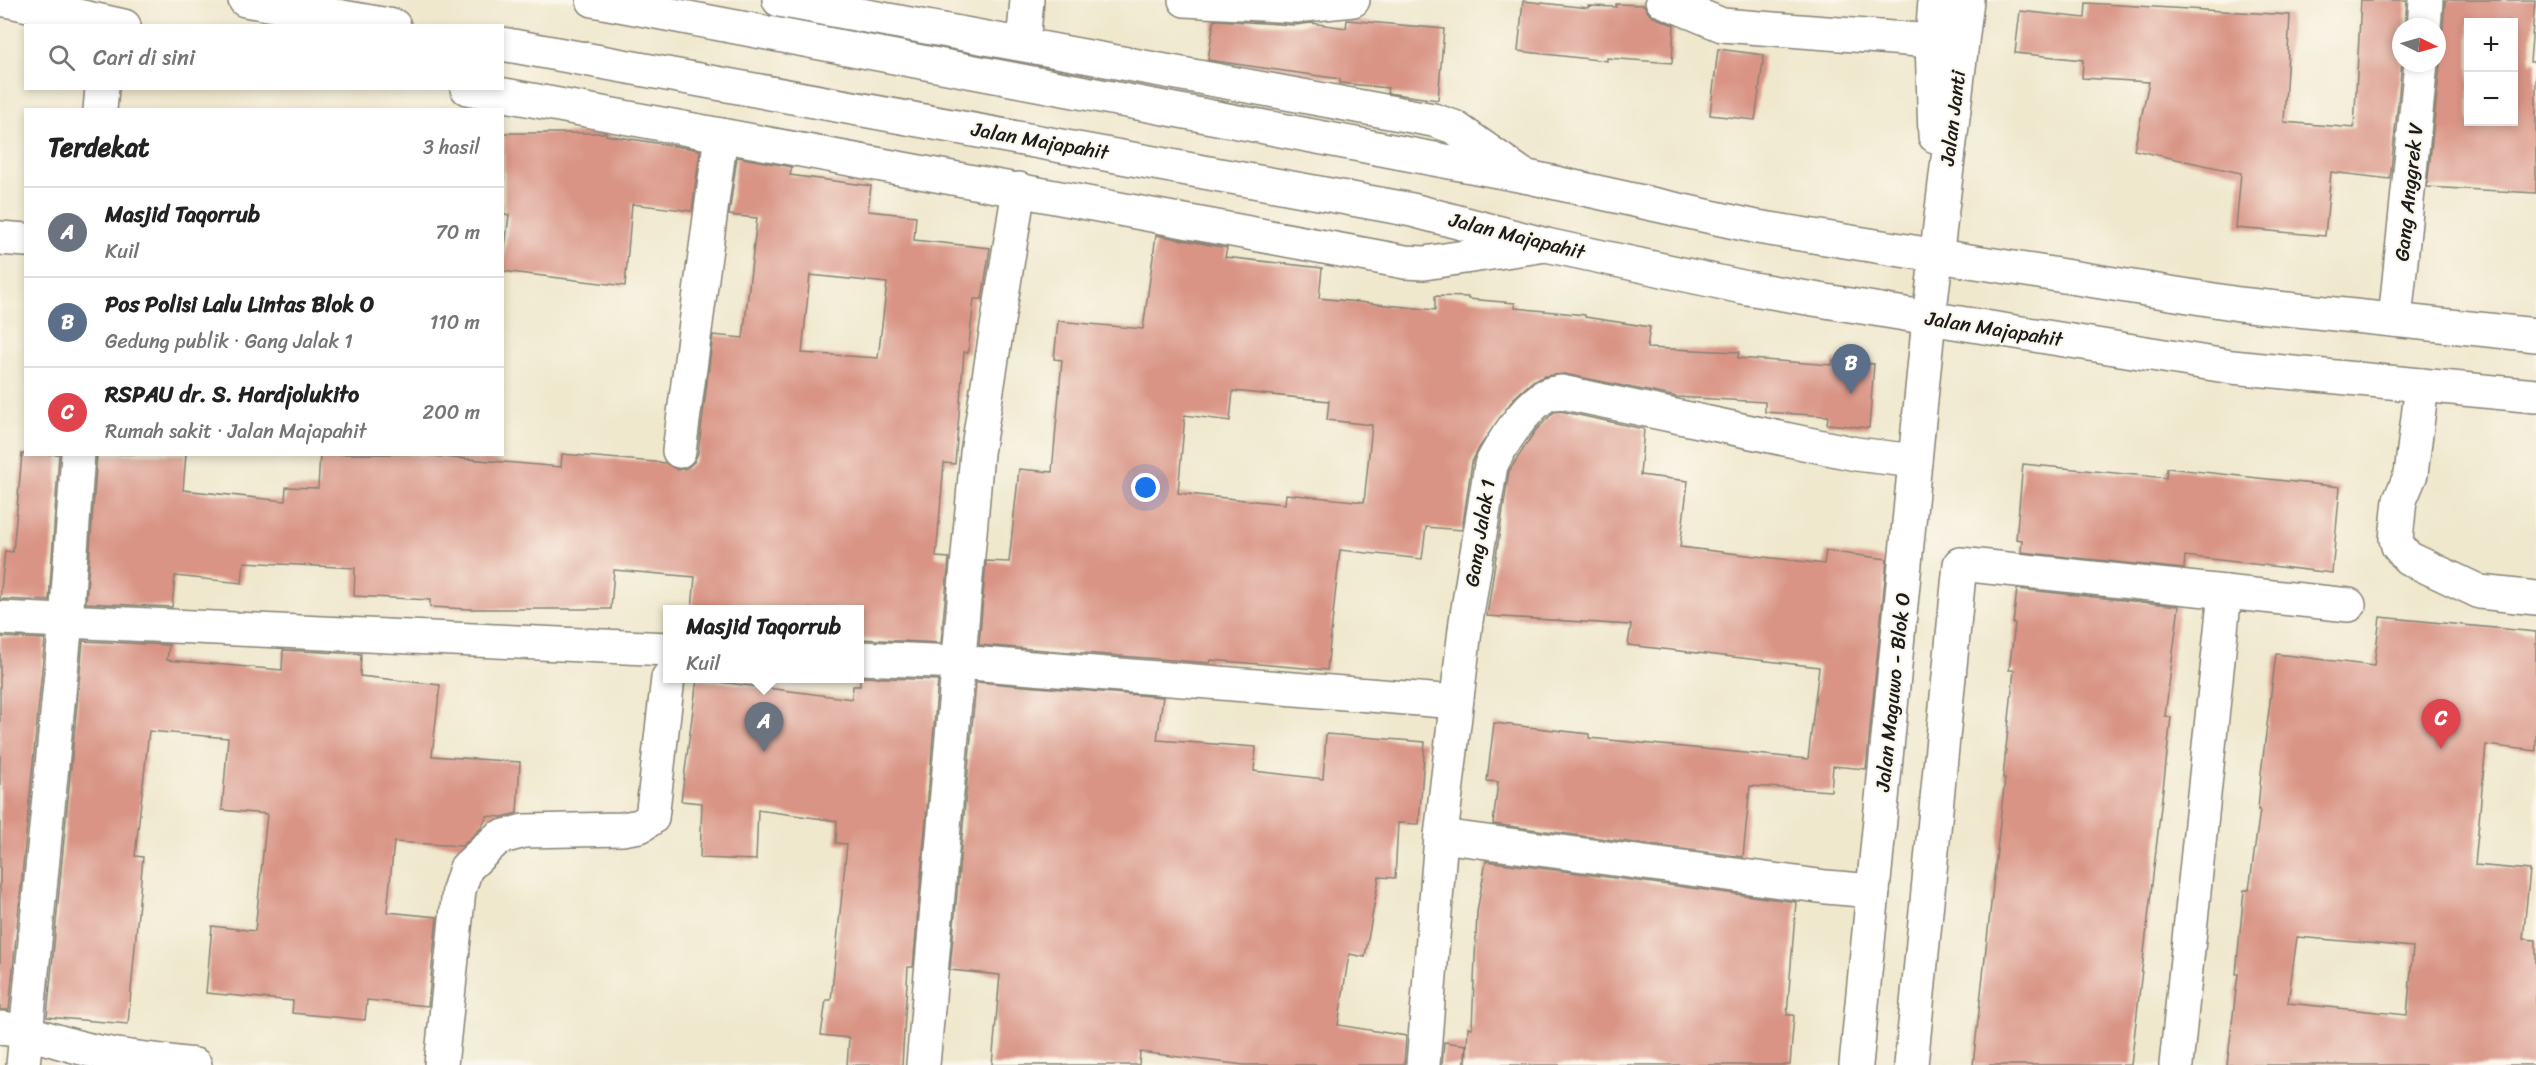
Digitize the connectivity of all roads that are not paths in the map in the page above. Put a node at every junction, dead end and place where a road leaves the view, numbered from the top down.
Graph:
1 (5, 0) edge
2 (245, 0) edge
3 (593, 0) edge
4 (779, 0) edge
5 (1027, 0) edge
6 (1185, 0) edge
7 (1353, 0) edge
8 (1662, 0) edge
9 (1935, 0) edge
10 (1967, 0) edge
11 (2426, 0) edge
12 (53, 5) edge
13 (2425, 18) edge
14 (111, 24) edge
15 (383, 24) edge
16 (1932, 41) junction
17 (504, 44) edge
18 (1023, 44) junction
19 (2420, 72) edge
20 (102, 90) edge
21 (478, 90) edge
22 (100, 108) edge
23 (721, 135) junction
24 (1524, 176) junction
25 (1019, 189) junction
26 (0, 238) edge
27 (24, 240) edge
28 (1546, 245) junction
29 (1938, 246) junction
30 (1929, 318) junction
31 (2395, 320) junction
32 (2536, 335) edge
33 (2422, 385) junction
34 (2536, 396) edge
35 (679, 451) dead end
36 (78, 456) edge
37 (1915, 461) junction
38 (2224, 592) junction
39 (2536, 598) edge
40 (2349, 605) dead end
41 (0, 618) edge
42 (66, 621) junction
43 (663, 650) edge
44 (864, 658) edge
45 (958, 662) junction
46 (667, 683) edge
47 (1456, 702) junction
48 (1441, 836) junction
49 (1873, 891) junction
50 (13, 1029) edge
51 (23, 1065) edge
52 (195, 1065) edge
53 (441, 1065) edge
54 (923, 1065) edge
55 (1423, 1065) edge
56 (1856, 1065) edge
57 (1911, 1065) edge
58 (2176, 1065) edge

1 - 12 main road
2 - 15 main road
3 - 24 main road
4 - 18 main road
5 - 18 main road
6 - 7 main road
8 - 16 main road
9 - 16 main road, Jalan Janti
10 - 29 main road, Jalan Janti
11 - 13 main road
12 - 14 main road
16 - 29 main road, Jalan Janti
17 - 28 main road, Jalan Majapahit
18 - 24 main road
19 - 31 main road, Gang Anggrek V
20 - 22 main road
21 - 23 main road
23 - 25 main road
23 - 35 main road
24 - 29 main road
25 - 28 main road
25 - 45 main road
26 - 27 main road
28 - 30 main road, Jalan Majapahit
29 - 30 main road, Jalan Janti
29 - 31 main road
30 - 33 main road, Jalan Majapahit
30 - 37 main road, Jalan Maguwo - Blok O
31 - 32 main road
33 - 34 main road, Jalan Majapahit
33 - 39 main road
36 - 42 main road
37 - 47 main road, Gang Jalak 1
37 - 49 main road, Jalan Maguwo - Blok O
38 - 40 main road
38 - 57 main road
38 - 58 main road
41 - 42 main road
42 - 43 main road
42 - 50 main road
44 - 45 main road
45 - 47 main road
45 - 54 main road
46 - 53 main road
47 - 48 main road, Gang Jalak 1
48 - 49 main road
48 - 55 main road, Gang Jalak 1
49 - 56 main road, Jalan Maguwo - Blok O
50 - 51 main road
50 - 52 main road

